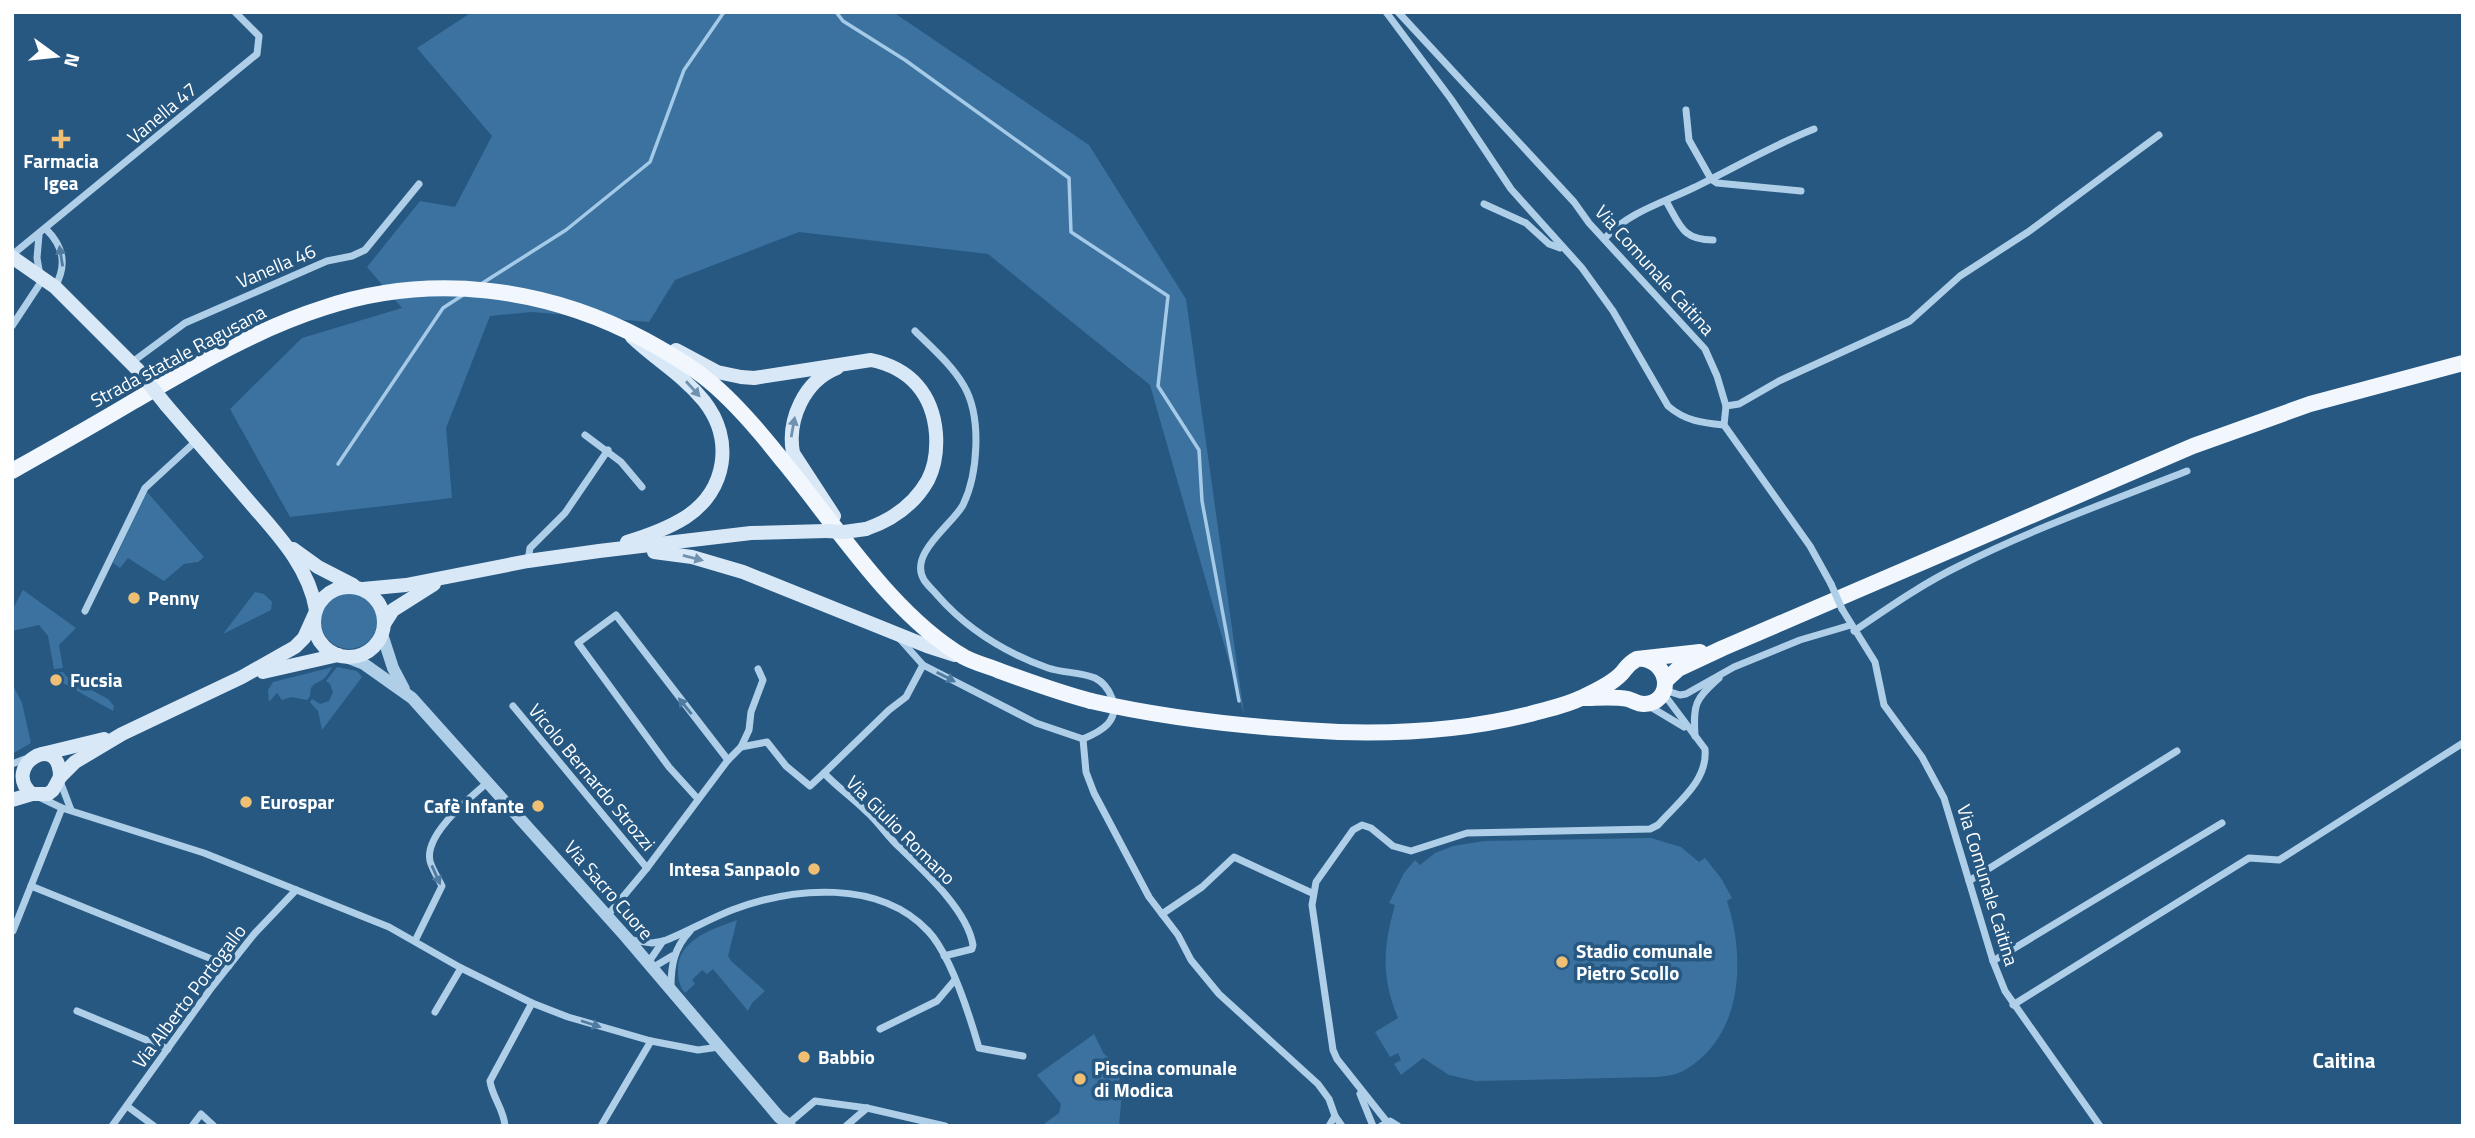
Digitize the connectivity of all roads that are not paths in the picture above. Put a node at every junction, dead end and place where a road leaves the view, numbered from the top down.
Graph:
1 (235, 12) edge
2 (1386, 12) edge
3 (1398, 12) edge
4 (1411, 25) junction
5 (1406, 39) junction
6 (1686, 110) dead end
7 (1814, 130) dead end
8 (2160, 135) dead end
9 (1711, 179) junction
10 (419, 184) dead end
11 (1801, 191) dead end
12 (1666, 201) junction
13 (1484, 204) dead end
14 (43, 231) junction
15 (1605, 238) junction
16 (1713, 240) dead end
17 (1564, 249) junction
18 (12, 256) edge
19 (46, 280) junction
20 (12, 326) edge
21 (624, 329) junction
22 (915, 331) dead end
23 (858, 360) junction
24 (2463, 363) edge
25 (134, 367) junction
26 (1726, 406) junction
27 (1724, 425) junction
28 (585, 435) dead end
29 (197, 440) junction
30 (608, 450) junction
31 (12, 471) edge
32 (2187, 471) dead end
33 (642, 487) dead end
34 (286, 544) junction
35 (625, 550) junction
36 (599, 551) junction
37 (528, 561) junction
38 (870, 569) junction
39 (446, 576) junction
40 (360, 588) junction
41 (85, 611) dead end
42 (315, 613) junction
43 (1852, 628) junction
44 (383, 629) junction
45 (896, 633) junction
46 (1723, 648) junction
47 (342, 656) junction
48 (967, 658) junction
49 (1644, 659) junction
50 (923, 665) junction
51 (758, 669) dead end
52 (1727, 670) junction
53 (1622, 673) junction
54 (242, 677) junction
55 (1664, 688) junction
56 (406, 692) junction
57 (1580, 698) junction
58 (1636, 702) junction
59 (513, 706) dead end
60 (122, 734) junction
61 (1693, 734) junction
62 (1083, 739) junction
63 (2463, 743) edge
64 (741, 747) junction
65 (2177, 751) dead end
66 (41, 754) junction
67 (728, 760) junction
68 (824, 773) junction
69 (60, 778) junction
70 (22, 779) edge
71 (488, 782) junction
72 (698, 799) junction
73 (12, 800) edge
74 (62, 808) junction
75 (71, 810) junction
76 (2222, 823) dead end
77 (647, 868) junction
78 (1969, 881) junction
79 (31, 886) junction
80 (296, 890) junction
81 (1312, 893) junction
82 (1162, 914) junction
83 (606, 916) junction
84 (693, 928) junction
85 (13, 931) edge
86 (626, 937) junction
87 (664, 941) junction
88 (415, 942) junction
89 (674, 955) junction
90 (944, 956) junction
91 (1993, 961) junction
92 (229, 965) junction
93 (650, 965) junction
94 (461, 968) junction
95 (954, 981) junction
96 (671, 991) junction
97 (532, 1003) junction
98 (2013, 1005) junction
99 (76, 1011) dead end
100 (435, 1012) dead end
101 (880, 1029) dead end
102 (651, 1041) junction
103 (719, 1047) junction
104 (168, 1049) junction
105 (1023, 1056) dead end
106 (1358, 1087) junction
107 (127, 1107) junction
108 (867, 1108) junction
109 (1335, 1116) junction
110 (783, 1123) edge
111 (1384, 1124) edge
112 (112, 1126) edge
113 (154, 1126) edge
114 (192, 1126) edge
115 (214, 1126) edge
116 (505, 1126) edge
117 (601, 1126) edge
118 (846, 1126) edge
119 (945, 1126) edge
120 (1329, 1126) edge
121 (1342, 1126) edge
122 (1373, 1126) edge
123 (1398, 1126) edge
124 (2101, 1126) edge

1 - 14 street, Vanella 47
2 - 5 street
3 - 4 street, Via Comunale Caitina
4 - 5 street
4 - 15 street, Via Comunale Caitina
5 - 17 street
6 - 9 street
7 - 9 street
8 - 26 street
9 - 11 street
9 - 12 street
10 - 25 street, Vanella 46
12 - 15 street
12 - 16 street
13 - 17 street
14 - 18 street
14 - 19 street
19 -> 14 street
15 - 26 street, Via Comunale Caitina
17 - 27 street
18 - 19 main road
19 - 20 street
19 - 25 main road
21 - 23 main road
21 - 31 main road, Strada statale Ragusana
21 -> 36 main road
21 - 38 main road, Strada statale Ragusana
22 - 62 street
23 - 35 main road, bridge
38 -> 23 main road
24 - 46 main road
25 - 29 main road, bridge
26 - 27 street, Via Comunale Caitina
27 - 43 street, Via Comunale Caitina, bridge
28 - 30 street
29 - 34 main road
29 - 41 street
30 - 33 street
30 - 37 street
32 - 43 street
34 - 40 main road
34 - 42 main road
35 - 36 main road
35 -> 45 main road
36 - 37 main road
37 - 39 main road
38 - 48 main road, Strada statale Ragusana
39 - 40 main road
39 - 44 main road
40 - 42 main road
40 - 44 main road
42 - 47 main road
42 - 54 main road
43 - 52 street
43 - 78 street, Via Comunale Caitina
44 - 47 main road
44 - 56 street
45 - 48 main road
45 - 50 street
46 - 49 main road
46 - 55 main road
47 - 54 main road
47 - 56 street
48 - 57 main road, Strada statale Ragusana, bridge
49 - 53 main road
49 - 55 main road
50 -> 62 street
50 - 68 street
51 - 64 street
52 - 55 street
52 - 61 street
53 - 57 main road
53 - 58 main road
54 - 60 main road
55 - 58 main road
55 - 61 street
56 - 71 street, Via Sacro Cuore
57 - 58 main road
58 - 61 street
59 - 77 street, Vicolo Bernardo Strozzi
60 - 66 main road
60 - 69 main road
61 - 81 street
62 - 82 street
63 - 98 street
64 - 67 street
64 - 68 street, Via Giulio Romano
65 - 78 street
66 - 69 main road
66 - 70 main road
67 - 72 street
67 -> 72 street
68 - 90 street, Via Giulio Romano
69 - 70 main road
69 - 75 street
70 - 73 main road
70 - 74 street
71 - 83 street, Via Sacro Cuore
71 -> 88 street
72 - 77 street
74 - 75 street
74 - 79 street
75 - 80 street
76 - 91 street
77 - 83 street
78 - 91 street, Via Comunale Caitina
79 - 85 street
79 - 92 street
80 - 88 street
80 - 92 street, Via Alberto Portogallo
81 - 82 street
81 - 106 street
82 - 109 street
83 - 86 street, Via Sacro Cuore
84 - 87 street
84 - 89 street
84 - 90 street
86 - 87 street
86 - 93 street, Via Sacro Cuore
87 - 93 street
88 - 94 street
89 - 93 street
89 - 96 street
90 - 95 street
91 - 98 street, Via Comunale Caitina
92 - 104 street, Via Alberto Portogallo
93 - 96 street, Via Sacro Cuore
94 - 97 street
94 - 100 street
95 - 101 street
95 - 105 street
96 - 103 street, Via Sacro Cuore
97 -> 102 street
97 - 116 street
98 - 124 street, Via Comunale Caitina
99 - 104 street
102 - 103 street
102 - 117 street
103 - 110 street, Via Sacro Cuore
104 - 107 street, Via Alberto Portogallo
106 - 111 street
106 - 122 street
107 - 112 street, Via Alberto Portogallo
107 - 113 street
108 - 110 street
108 - 118 street
108 - 119 street
109 - 120 street
109 - 121 street
111 - 123 street
114 - 115 street

